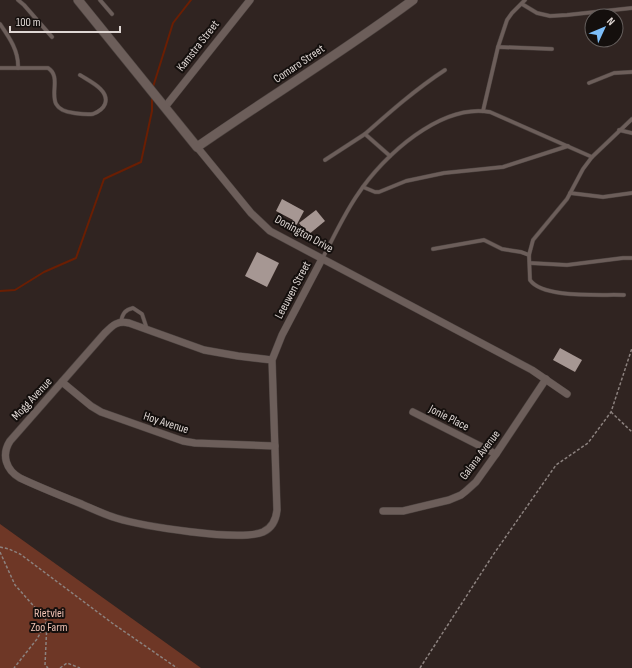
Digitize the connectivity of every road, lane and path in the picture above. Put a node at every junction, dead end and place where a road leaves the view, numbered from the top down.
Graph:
1 (18, 0) edge
2 (78, 0) edge
3 (100, 0) edge
4 (250, 0) edge
5 (413, 0) edge
6 (525, 0) edge
7 (522, 4) junction
8 (632, 8) edge
9 (112, 14) dead end
10 (0, 24) edge
11 (52, 37) dead end
12 (498, 47) junction
13 (552, 49) dead end
14 (0, 68) edge
15 (18, 68) junction
16 (446, 70) dead end
17 (632, 72) edge
18 (80, 75) dead end
19 (589, 83) dead end
20 (163, 104) junction
21 (483, 110) junction
22 (632, 119) edge
23 (619, 130) junction
24 (632, 133) edge
25 (365, 134) junction
26 (568, 146) junction
27 (197, 147) junction
28 (390, 156) junction
29 (592, 157) junction
30 (325, 160) dead end
31 (363, 187) junction
32 (570, 193) junction
33 (632, 193) edge
34 (433, 249) dead end
35 (529, 255) junction
36 (632, 258) edge
37 (322, 259) junction
38 (530, 263) junction
39 (624, 295) dead end
40 (121, 321) junction
41 (147, 330) junction
42 (632, 348) edge
43 (272, 360) junction
44 (546, 379) junction
45 (62, 382) junction
46 (567, 394) dead end
47 (413, 412) dead end
48 (611, 412) junction
49 (632, 432) edge
50 (275, 446) junction
51 (496, 454) junction
52 (277, 510) joint
53 (383, 511) dead end
54 (0, 548) edge
55 (0, 552) edge
56 (47, 622) junction
57 (14, 668) edge
58 (48, 668) edge
59 (60, 668) edge
60 (80, 668) edge
61 (177, 668) edge
62 (420, 668) edge

1 - 11 lane
2 - 20 street, Donington Drive
3 - 9 lane
4 - 20 street, Kamstra Street
5 - 27 street, Comaro Street
6 - 7 lane
7 - 8 lane
7 - 12 lane
10 - 15 lane
12 - 13 lane
12 - 21 lane
14 - 15 lane
15 - 18 lane
16 - 25 lane
17 - 19 lane
20 - 27 street, Donington Drive
21 - 26 lane, Leeuwen Street
21 - 28 lane, Leeuwen Street
22 - 23 lane
23 - 24 lane
23 - 29 lane
25 - 28 lane
25 - 30 lane
26 - 29 lane, Leeuwen Street
26 - 31 lane
27 - 37 street, Donington Drive
28 - 31 lane, Leeuwen Street
29 - 32 lane
31 - 37 lane, Leeuwen Street
32 - 33 lane
32 - 35 lane
34 - 35 lane
35 - 38 lane
36 - 38 lane
37 - 43 street, Leeuwen Street
37 - 44 street, Donington Drive
38 - 39 lane
40 - 41 street
40 - 41 lane
40 - 45 street, Mogg Avenue
41 - 43 street
42 - 48 path
43 - 50 street, Leeuwen Street
44 - 46 street, Donington Drive
44 - 51 street, Galana Avenue
45 - 50 street, Hoy Avenue
45 - 52 street, Mogg Avenue
47 - 51 street, Jonie Place
48 - 49 path
48 - 62 path
50 - 52 street, Leeuwen Street
51 - 53 street, Galana Avenue
54 - 61 path
55 - 56 path
56 - 57 path
56 - 58 path
59 - 60 path

